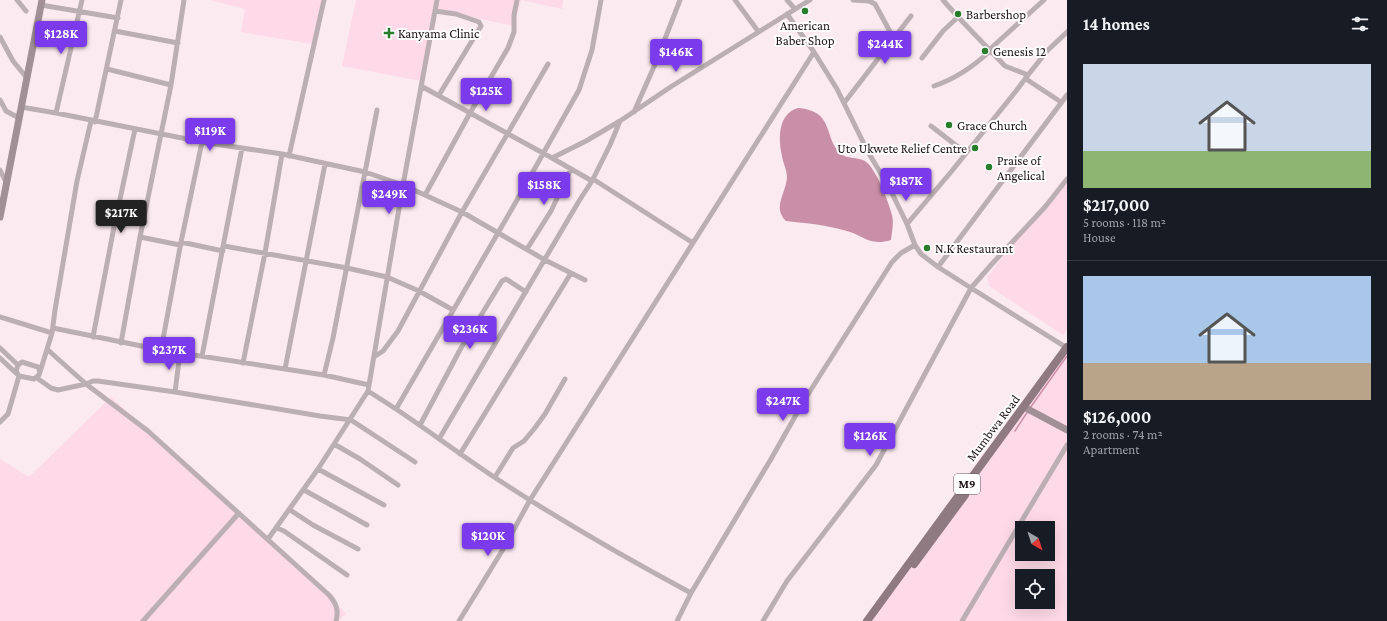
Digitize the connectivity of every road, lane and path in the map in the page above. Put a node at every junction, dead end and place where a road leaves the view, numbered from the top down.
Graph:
1 (18, 0) edge
2 (82, 0) edge
3 (121, 0) edge
4 (184, 0) edge
5 (324, 0) edge
6 (437, 0) edge
7 (518, 0) edge
8 (601, 0) edge
9 (680, 0) edge
10 (735, 0) edge
11 (788, 0) edge
12 (810, 0) edge
13 (853, 0) edge
14 (943, 0) edge
15 (1044, 0) edge
16 (42, 3) edge
17 (794, 9) junction
18 (26, 11) dead end
19 (435, 11) junction
20 (79, 12) junction
21 (787, 14) junction
22 (911, 16) dead end
23 (958, 17) junction
24 (118, 18) junction
25 (115, 31) junction
26 (758, 31) junction
27 (1067, 32) edge
28 (0, 36) edge
29 (894, 39) junction
30 (178, 43) junction
31 (989, 50) junction
32 (814, 52) junction
33 (922, 58) dead end
34 (548, 64) dead end
35 (107, 69) junction
36 (1027, 77) junction
37 (26, 78) junction
38 (171, 85) junction
39 (421, 86) junction
40 (934, 86) dead end
41 (439, 95) junction
42 (1067, 95) edge
43 (0, 100) edge
44 (1062, 102) junction
45 (844, 103) junction
46 (21, 107) junction
47 (377, 110) dead end
48 (634, 112) junction
49 (56, 113) junction
50 (470, 113) junction
51 (19, 118) junction
52 (93, 121) junction
53 (620, 121) junction
54 (931, 126) dead end
55 (135, 129) junction
56 (507, 133) junction
57 (162, 134) junction
58 (202, 142) junction
59 (242, 148) junction
60 (966, 153) junction
61 (282, 154) junction
62 (543, 154) junction
63 (289, 156) junction
64 (552, 158) junction
65 (325, 164) junction
66 (571, 169) junction
67 (0, 170) edge
68 (365, 172) junction
69 (1067, 179) edge
70 (592, 180) junction
71 (6, 182) junction
72 (403, 185) junction
73 (425, 195) junction
74 (462, 212) junction
75 (0, 217) edge
76 (907, 224) junction
77 (498, 232) junction
78 (140, 237) junction
79 (693, 243) junction
80 (181, 244) junction
81 (915, 244) junction
82 (224, 248) junction
83 (527, 249) junction
84 (265, 253) junction
85 (545, 260) junction
86 (306, 262) junction
87 (938, 267) junction
88 (347, 268) junction
89 (571, 273) junction
90 (387, 277) junction
91 (585, 280) dead end
92 (971, 288) junction
93 (419, 291) junction
94 (526, 292) junction
95 (453, 310) junction
96 (0, 317) edge
97 (53, 330) junction
98 (94, 337) junction
99 (121, 343) junction
100 (1067, 347) edge
101 (0, 348) edge
102 (48, 350) junction
103 (161, 350) junction
104 (180, 353) junction
105 (1067, 355) edge
106 (202, 356) junction
107 (374, 357) junction
108 (0, 358) edge
109 (243, 363) junction
110 (18, 365) junction
111 (39, 369) junction
112 (285, 369) junction
113 (18, 375) junction
114 (324, 375) junction
115 (37, 378) junction
116 (565, 379) dead end
117 (86, 384) junction
118 (369, 385) junction
119 (368, 391) junction
120 (175, 392) junction
121 (1026, 408) junction
122 (396, 409) junction
123 (1, 420) edge
124 (351, 420) junction
125 (420, 425) junction
126 (1067, 430) edge
127 (439, 439) junction
128 (334, 444) junction
129 (1067, 445) edge
130 (460, 454) junction
131 (415, 462) dead end
132 (318, 469) junction
133 (495, 477) junction
134 (398, 485) dead end
135 (304, 490) junction
136 (530, 500) junction
137 (384, 505) dead end
138 (290, 510) junction
139 (239, 513) junction
140 (368, 525) dead end
141 (277, 528) junction
142 (268, 540) junction
143 (358, 549) dead end
144 (347, 575) dead end
145 (691, 593) junction
146 (143, 621) edge
147 (336, 621) edge
148 (459, 621) edge
149 (677, 621) edge
150 (763, 621) edge
151 (867, 621) edge
152 (873, 621) edge
153 (962, 621) edge

1 - 18 street
2 - 20 street
3 - 24 street
4 - 30 street
5 - 63 street
6 - 19 street
7 - 50 street
8 - 62 street
9 - 48 street
10 - 26 street
11 - 17 street
12 - 17 street
13 - 29 street
14 - 23 street
15 - 31 street
16 - 20 street
16 - 37 main road
17 - 21 street
19 - 39 street
19 - 41 street
20 - 24 street
20 - 49 street
21 - 26 street
21 - 32 street
22 - 29 street
23 - 31 street
23 - 33 street
24 - 25 street
25 - 30 street
25 - 35 street
26 - 48 street
27 - 36 street
28 - 37 street
29 - 45 street
30 - 38 street
31 - 36 street
31 - 40 street
32 - 45 street
32 - 79 street
34 - 56 street
35 - 38 street
35 - 52 street
36 - 44 street
36 - 60 street
37 - 46 main road
38 - 57 street
39 - 41 street
39 - 72 street
41 - 50 street
42 - 44 street
43 - 51 street
44 - 87 street
45 - 76 street
46 - 49 street
46 - 51 main road
47 - 68 street
48 - 53 street
49 - 52 street
50 - 56 street
50 - 73 street
51 - 71 main road
52 - 55 street
52 - 97 street
53 - 64 street
53 - 70 street
54 - 60 street
55 - 57 street
55 - 98 street
56 - 62 street
56 - 74 street
57 - 58 street
57 - 78 street
58 - 59 street
58 - 80 street
59 - 61 street
59 - 82 street
60 - 76 street
61 - 63 street
61 - 84 street
62 - 64 street
62 - 77 street
63 - 65 street
64 - 66 street
65 - 68 street
65 - 86 street
66 - 70 street
66 - 83 street
67 - 71 street
68 - 72 street
68 - 88 street
69 - 92 street
70 - 79 street
70 - 85 street
71 - 75 main road
72 - 73 street
72 - 90 street
73 - 74 street
74 - 77 street
74 - 93 street
76 - 81 street
77 - 83 street
77 - 95 street
78 - 80 street
78 - 99 street
79 - 136 street
80 - 82 street
80 - 103 street
81 - 87 street
81 - 145 street
82 - 84 street
82 - 106 street
83 - 85 street
84 - 86 street
84 - 109 street
85 - 89 street
85 - 94 street
86 - 88 street
86 - 112 street
87 - 92 street
88 - 90 street
88 - 114 street
89 - 91 street
89 - 130 street
90 - 93 street
90 - 107 street
92 - 100 street
92 - 150 street
93 - 95 street
93 - 107 street
94 - 125 street
94 - 127 street
95 - 122 street
96 - 97 street
97 - 98 street
97 - 102 street
98 - 99 street
99 - 103 street
100 - 121 main road, Mumbwa Road / M9
101 - 110 street
102 - 111 street
102 - 117 street
103 - 104 street
104 - 106 street
104 - 120 street
105 - 121 main road, Mumbwa Road / M9
106 - 109 street
107 - 118 street
108 - 113 street
109 - 112 street
110 - 111 street
110 - 113 street
111 - 115 street
112 - 114 street
113 - 115 street
113 - 123 street
114 - 118 street
115 - 117 street
116 - 133 street
117 - 120 street
117 - 139 street
118 - 119 street
119 - 122 street
119 - 124 street
120 - 124 street
121 - 126 main road
121 - 151 main road, Mumbwa Road / M9
121 - 152 main road, Mumbwa Road / M9
122 - 125 street
124 - 128 street
124 - 131 street
125 - 127 street
127 - 130 street
128 - 132 street
128 - 134 street
129 - 153 street
130 - 133 street
132 - 135 street
132 - 137 street
133 - 136 street
135 - 138 street
135 - 140 street
136 - 145 street
136 - 148 street
138 - 141 street
138 - 143 street
139 - 142 street
139 - 146 street
141 - 142 street
141 - 144 street
142 - 147 street
145 - 149 street

